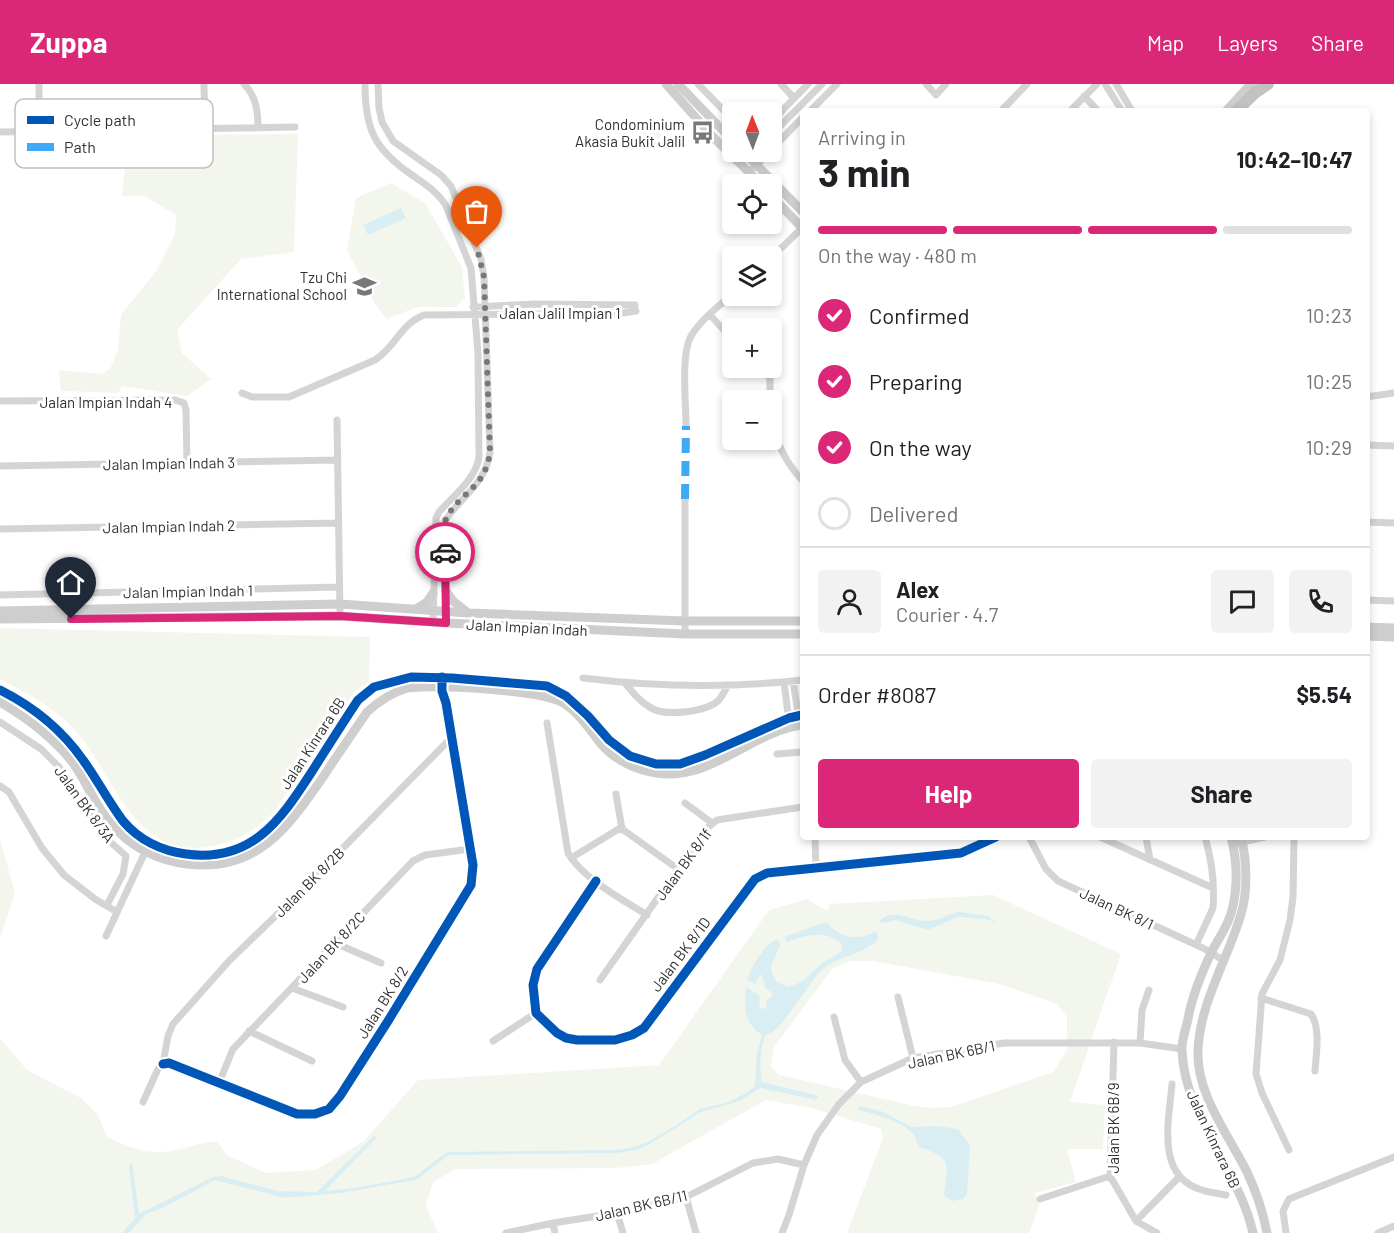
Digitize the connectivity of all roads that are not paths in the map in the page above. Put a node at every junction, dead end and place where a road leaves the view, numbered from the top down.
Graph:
1 (204, 84) edge
2 (244, 84) edge
3 (365, 84) edge
4 (378, 84) edge
5 (666, 84) edge
6 (678, 84) edge
7 (698, 84) edge
8 (781, 84) edge
9 (808, 84) edge
10 (822, 84) edge
11 (837, 84) edge
12 (926, 84) edge
13 (946, 84) edge
14 (1027, 84) edge
15 (1098, 84) edge
16 (1105, 84) edge
17 (1116, 84) edge
18 (1251, 84) edge
19 (1268, 84) edge
20 (1277, 84) edge
21 (1123, 95) junction
22 (1084, 96) junction
23 (794, 98) junction
24 (204, 99) edge
25 (1114, 99) junction
26 (813, 108) edge
27 (1004, 108) edge
28 (1073, 108) edge
29 (1095, 108) edge
30 (1120, 108) edge
31 (1130, 108) edge
32 (1229, 108) edge
33 (1239, 108) edge
34 (1247, 108) edge
35 (722, 109) edge
36 (782, 111) edge
37 (800, 120) edge
38 (782, 124) edge
39 (295, 127) dead end
40 (213, 128) edge
41 (258, 128) junction
42 (722, 130) edge
43 (0, 132) edge
44 (15, 132) edge
45 (782, 139) edge
46 (743, 162) edge
47 (757, 164) joint
48 (741, 165) junction
49 (749, 172) joint
50 (782, 207) edge
51 (800, 209) edge
52 (800, 226) edge
53 (800, 230) edge
54 (782, 247) edge
55 (485, 295) junction
56 (620, 304) junction
57 (722, 304) edge
58 (473, 307) junction
59 (485, 310) junction
60 (498, 310) junction
61 (621, 313) junction
62 (463, 314) junction
63 (710, 315) junction
64 (485, 328) junction
65 (722, 328) edge
66 (475, 329) junction
67 (242, 393) dead end
68 (1394, 393) edge
69 (1370, 396) edge
70 (2, 401) edge
71 (337, 420) dead end
72 (686, 426) dead end
73 (1370, 445) edge
74 (1394, 446) edge
75 (781, 450) edge
76 (338, 460) junction
77 (186, 463) junction
78 (0, 466) edge
79 (800, 478) edge
80 (685, 499) dead end
81 (1370, 522) edge
82 (339, 523) junction
83 (1394, 523) edge
84 (0, 529) edge
85 (339, 587) junction
86 (446, 591) junction
87 (433, 593) junction
88 (0, 595) edge
89 (1370, 600) edge
90 (1394, 600) edge
91 (340, 604) junction
92 (416, 609) junction
93 (0, 610) edge
94 (433, 610) junction
95 (446, 611) junction
96 (468, 613) junction
97 (340, 616) junction
98 (0, 619) edge
99 (685, 621) junction
100 (800, 621) edge
101 (433, 622) junction
102 (446, 623) junction
103 (1370, 627) edge
104 (1394, 628) edge
105 (685, 634) junction
106 (800, 634) edge
107 (1370, 636) edge
108 (1394, 637) edge
109 (447, 678) junction
110 (583, 678) dead end
111 (800, 680) edge
112 (793, 681) junction
113 (784, 682) junction
114 (625, 683) junction
115 (728, 685) junction
116 (446, 688) junction
117 (0, 690) edge
118 (0, 702) edge
119 (800, 715) edge
120 (800, 720) edge
121 (0, 722) edge
122 (547, 723) dead end
123 (790, 723) junction
124 (451, 738) junction
125 (800, 752) edge
126 (777, 754) dead end
127 (0, 786) edge
128 (616, 794) dead end
129 (685, 804) dead end
130 (800, 807) edge
131 (712, 824) junction
132 (622, 827) junction
133 (815, 840) edge
134 (989, 840) edge
135 (1031, 840) edge
136 (1107, 840) edge
137 (1147, 840) edge
138 (1206, 840) edge
139 (1237, 840) edge
140 (1294, 840) edge
141 (147, 847) junction
142 (470, 849) junction
143 (571, 858) junction
144 (1150, 860) junction
145 (816, 868) junction
146 (678, 869) junction
147 (596, 881) junction
148 (1213, 888) junction
149 (106, 905) junction
150 (117, 912) junction
151 (647, 915) junction
152 (106, 936) dead end
153 (335, 943) junction
154 (1196, 945) junction
155 (1211, 952) junction
156 (1223, 960) junction
157 (381, 963) dead end
158 (600, 980) dead end
159 (292, 988) junction
160 (1149, 990) dead end
161 (898, 997) dead end
162 (1261, 998) junction
163 (343, 1007) dead end
164 (536, 1013) junction
165 (834, 1017) dead end
166 (249, 1031) junction
167 (493, 1041) dead end
168 (1113, 1042) junction
169 (1140, 1043) junction
170 (1182, 1049) junction
171 (913, 1058) junction
172 (312, 1060) dead end
173 (163, 1064) junction
174 (1315, 1071) dead end
175 (861, 1082) junction
176 (219, 1083) junction
177 (1172, 1084) dead end
178 (143, 1102) dead end
179 (1290, 1150) dead end
180 (1394, 1156) edge
181 (804, 1165) junction
182 (1110, 1176) junction
183 (1179, 1177) junction
184 (1226, 1194) dead end
185 (686, 1197) junction
186 (1040, 1199) dead end
187 (617, 1213) junction
188 (1137, 1221) junction
189 (553, 1223) junction
190 (1394, 1227) edge
191 (506, 1233) edge
192 (555, 1233) edge
193 (623, 1233) edge
194 (696, 1233) edge
195 (782, 1233) edge
196 (1157, 1233) edge
197 (1253, 1233) edge
198 (1266, 1233) edge
199 (1286, 1233) edge
200 (1378, 1233) edge

1 - 24 street
2 - 41 street
3 - 58 street
4 - 55 street
5 - 48 street
6 - 42 street
7 - 35 street
8 - 23 street
9 - 23 street
10 - 38 street
11 - 26 street
12 - 13 street
14 - 27 street
15 - 22 street
16 - 25 street
17 - 21 street
18 - 32 street
19 - 33 highway
20 - 34 street
21 - 25 street
21 - 31 street
22 - 28 street
22 - 29 street
23 - 36 street
25 - 30 street
37 - 45 street
39 - 41 street
40 - 41 street
43 - 44 street
46 - 48 street
47 - 49 street
47 - 51 street
48 - 49 street
50 - 52 street
53 - 54 street
55 - 59 street
55 - 60 street
56 - 60 street, Jalan Jalil Impian 1
56 - 61 street
56 - 61 street, Jalan Jalil Impian 1
57 - 63 street
58 - 59 street, Jalan Jalil Impian 1
58 - 62 street, Jalan Jalil Impian 1
58 - 62 street
58 - 66 street
59 - 60 street, Jalan Jalil Impian 1
59 - 64 street
60 - 61 street, Jalan Jalil Impian 1
60 - 64 street
62 - 66 street
62 - 67 street, Jalan Jalil Impian 1
63 - 65 street
63 - 72 street
64 - 86 street
66 - 87 street
68 - 69 street
70 - 77 street, Jalan Impian Indah 4
71 - 76 street
73 - 74 street
75 - 79 street
76 - 77 street, Jalan Impian Indah 3
76 - 82 street
77 - 78 street, Jalan Impian Indah 3
80 - 99 street
81 - 83 street
82 - 84 street, Jalan Impian Indah 2
82 - 85 street
85 - 88 street, Jalan Impian Indah 1
85 - 91 street
86 - 95 street
86 - 96 street
87 - 92 street
87 - 94 street
89 - 90 street
91 - 92 street, Jalan Impian Indah
91 - 93 street, Jalan Impian Indah
91 - 97 street
92 - 94 street, Jalan Impian Indah
94 - 95 street, Jalan Impian Indah
94 - 101 street
95 - 96 street, Jalan Impian Indah
95 - 102 street
96 - 99 street, Jalan Impian Indah
97 - 98 street, Jalan Impian Indah
97 - 101 street, Jalan Impian Indah
99 - 100 street, Jalan Impian Indah
99 - 105 street
101 - 102 street, Jalan Impian Indah
102 - 105 street, Jalan Impian Indah
103 - 104 street
105 - 106 street, Jalan Impian Indah
107 - 108 street
109 - 116 street
109 - 123 street, Jalan Kinrara 6B
109 - 141 street, Jalan Kinrara 6B
110 - 114 street
111 - 112 street
112 - 113 street
112 - 119 street
113 - 115 street
113 - 123 street
114 - 115 street
114 - 115 street
116 - 123 street, Jalan Kinrara 6B
116 - 124 street
116 - 141 street, Jalan Kinrara 6B
117 - 141 street, Jalan Kinrara 6B
118 - 141 street, Jalan Kinrara 6B
120 - 123 street, Jalan Kinrara 6B
121 - 149 street, Jalan BK 8/3A
122 - 143 street
124 - 142 street, Jalan BK 8/2
124 - 173 street, Jalan BK 8/2B
125 - 126 street
127 - 149 street
128 - 132 street
129 - 131 street
130 - 131 street, Jalan BK 8/1f
131 - 146 street, Jalan BK 8/1f
132 - 143 street
132 - 146 street
133 - 145 street
134 - 145 street, Jalan BK 8/1D
135 - 154 street, Jalan BK 8/1
136 - 144 street
137 - 144 street
138 - 148 street
139 - 155 street, Jalan Kinrara 6B
139 - 156 street, Jalan Kinrara 6B
140 - 162 street
141 - 150 street
142 - 153 street, Jalan BK 8/2C
142 - 176 street, Jalan BK 8/2
143 - 147 street
144 - 148 street
145 - 164 street, Jalan BK 8/1D
146 - 151 street, Jalan BK 8/1f
147 - 151 street
147 - 164 street
148 - 154 street
149 - 150 street
150 - 152 street
151 - 158 street, Jalan BK 8/1f
153 - 157 street
153 - 159 street, Jalan BK 8/2C
154 - 155 street, Jalan BK 8/1
155 - 156 street, Jalan BK 8/1
155 - 170 street, Jalan Kinrara 6B
156 - 198 street, Jalan Kinrara 6B
159 - 163 street
159 - 166 street, Jalan BK 8/2C
160 - 169 street
161 - 171 street
162 - 174 street
162 - 179 street
164 - 167 street
165 - 175 street
166 - 172 street
166 - 176 street, Jalan BK 8/2C
168 - 169 street, Jalan BK 6B/1
168 - 171 street, Jalan BK 6B/1
168 - 182 street, Jalan BK 6B/9
169 - 170 street, Jalan BK 6B/1
170 - 197 street, Jalan Kinrara 6B
171 - 175 street, Jalan BK 6B/1
173 - 176 street, Jalan BK 8/2
173 - 178 street, Jalan BK 8/2B
175 - 181 street, Jalan BK 6B/1
177 - 183 street
180 - 199 street
181 - 185 street, Jalan BK 6B/11
181 - 195 street, Jalan BK 6B/1
182 - 186 street
182 - 188 street, Jalan BK 6B/9
183 - 184 street
183 - 188 street
185 - 187 street, Jalan BK 6B/11
185 - 194 street
187 - 189 street, Jalan BK 6B/11
187 - 193 street
188 - 196 street, Jalan BK 6B/9
189 - 191 street, Jalan BK 6B/11
189 - 192 street
190 - 200 street

